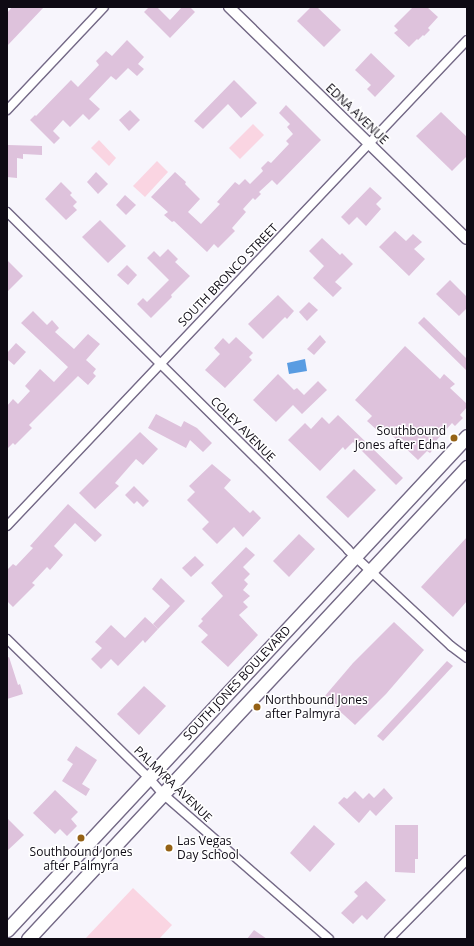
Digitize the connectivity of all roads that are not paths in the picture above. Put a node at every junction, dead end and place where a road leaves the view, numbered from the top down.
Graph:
1 (104, 7) edge
2 (229, 7) edge
3 (467, 40) edge
4 (7, 110) edge
5 (369, 144) junction
6 (7, 212) edge
7 (467, 239) edge
8 (160, 364) junction
9 (467, 436) edge
10 (467, 467) edge
11 (7, 526) edge
12 (355, 556) junction
13 (371, 571) junction
14 (7, 639) edge
15 (467, 658) edge
16 (149, 778) junction
17 (163, 794) junction
18 (467, 860) edge
19 (7, 930) edge
20 (28, 939) edge
21 (329, 939) edge
22 (389, 939) edge

1 - 4 street
2 - 5 street, EDNA AVENUE
3 - 5 street, SOUTH BRONCO STREET
5 - 7 street, EDNA AVENUE
5 - 8 street, SOUTH BRONCO STREET
6 - 8 street, COLEY AVENUE
8 - 11 street, SOUTH BRONCO STREET
8 - 12 street, COLEY AVENUE
9 - 12 main road, SOUTH JONES BOULEVARD
10 - 13 main road, SOUTH JONES BOULEVARD
12 - 13 street, COLEY AVENUE
12 - 16 main road, SOUTH JONES BOULEVARD
13 - 15 street, COLEY AVENUE
13 - 17 main road, SOUTH JONES BOULEVARD
14 - 16 street, PALMYRA AVENUE
16 - 17 street, PALMYRA AVENUE
16 - 19 main road, SOUTH JONES BOULEVARD
17 - 20 main road, SOUTH JONES BOULEVARD
17 - 21 street, PALMYRA AVENUE
18 - 22 street

